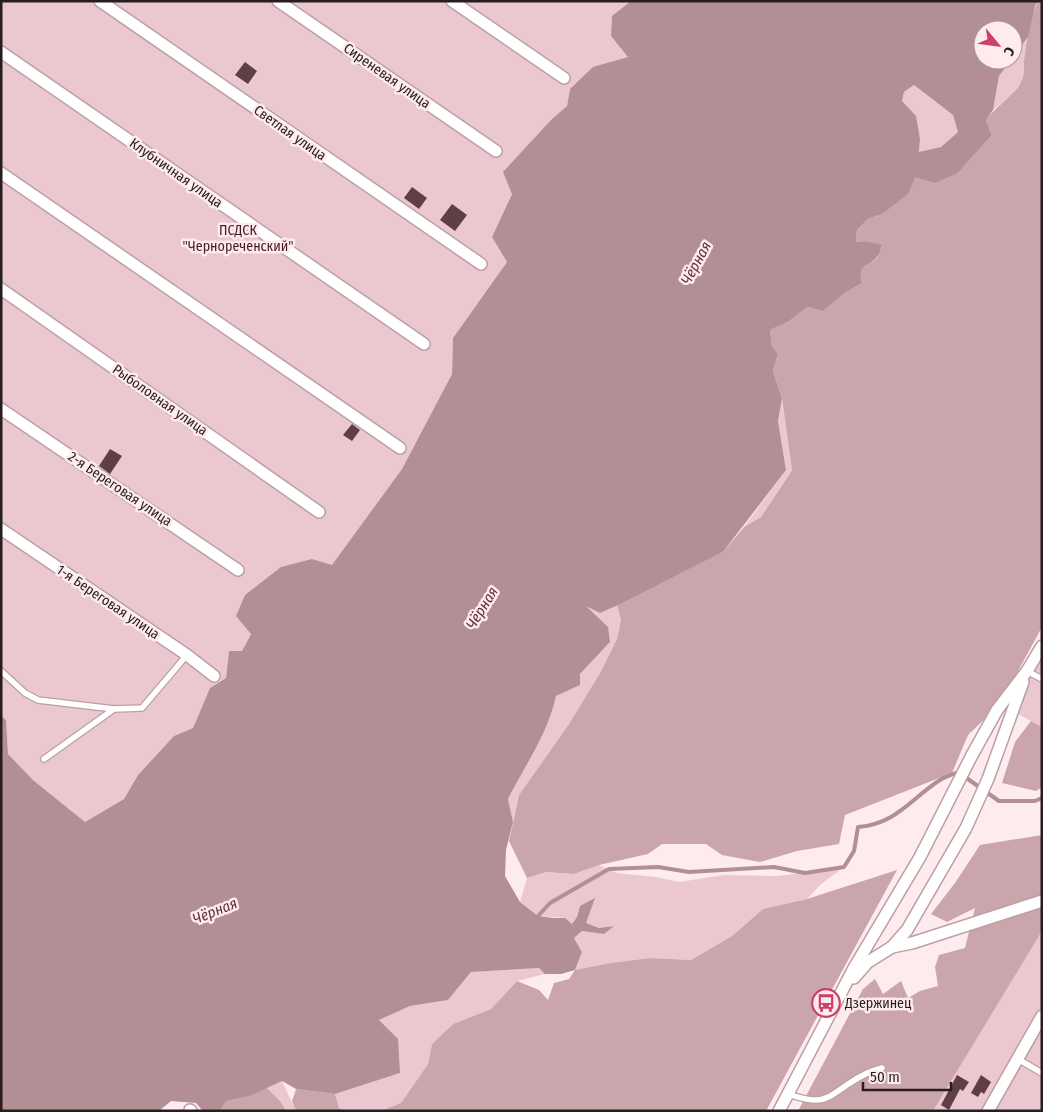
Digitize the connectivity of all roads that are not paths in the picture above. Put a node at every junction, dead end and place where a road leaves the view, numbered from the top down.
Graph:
1 (100, 1) edge
2 (278, 1) edge
3 (452, 1) edge
4 (1, 52) edge
5 (564, 78) dead end
6 (496, 151) dead end
7 (1, 173) edge
8 (481, 264) dead end
9 (1, 289) edge
10 (424, 344) dead end
11 (1, 409) edge
12 (400, 448) dead end
13 (319, 512) dead end
14 (1, 529) edge
15 (238, 570) dead end
16 (1042, 646) edge
17 (186, 655) junction
18 (1, 671) edge
19 (1027, 671) junction
20 (214, 676) dead end
21 (1042, 679) edge
22 (114, 709) junction
23 (44, 759) dead end
24 (1042, 901) edge
25 (892, 947) junction
26 (842, 992) junction
27 (1042, 1016) edge
28 (1018, 1059) junction
29 (882, 1068) dead end
30 (1042, 1072) edge
31 (788, 1094) junction
32 (779, 1111) edge
33 (988, 1111) edge

1 - 8 street, Светлая улица
2 - 6 street, Сиреневая улица
3 - 5 street
4 - 10 street, Клубничная улица
7 - 12 street
9 - 13 street, Рыболовная улица
11 - 15 street, 2-я Береговая улица
14 - 17 street, 1-я Береговая улица
16 - 19 street
17 - 20 street, 1-я Береговая улица
17 - 22 lane
18 - 22 lane
19 - 21 lane
19 - 25 street
19 - 26 street
22 - 23 lane
24 - 25 street
25 - 26 street
26 - 31 street
27 - 28 street
28 - 30 lane
28 - 33 street
29 - 31 lane
31 - 32 street

